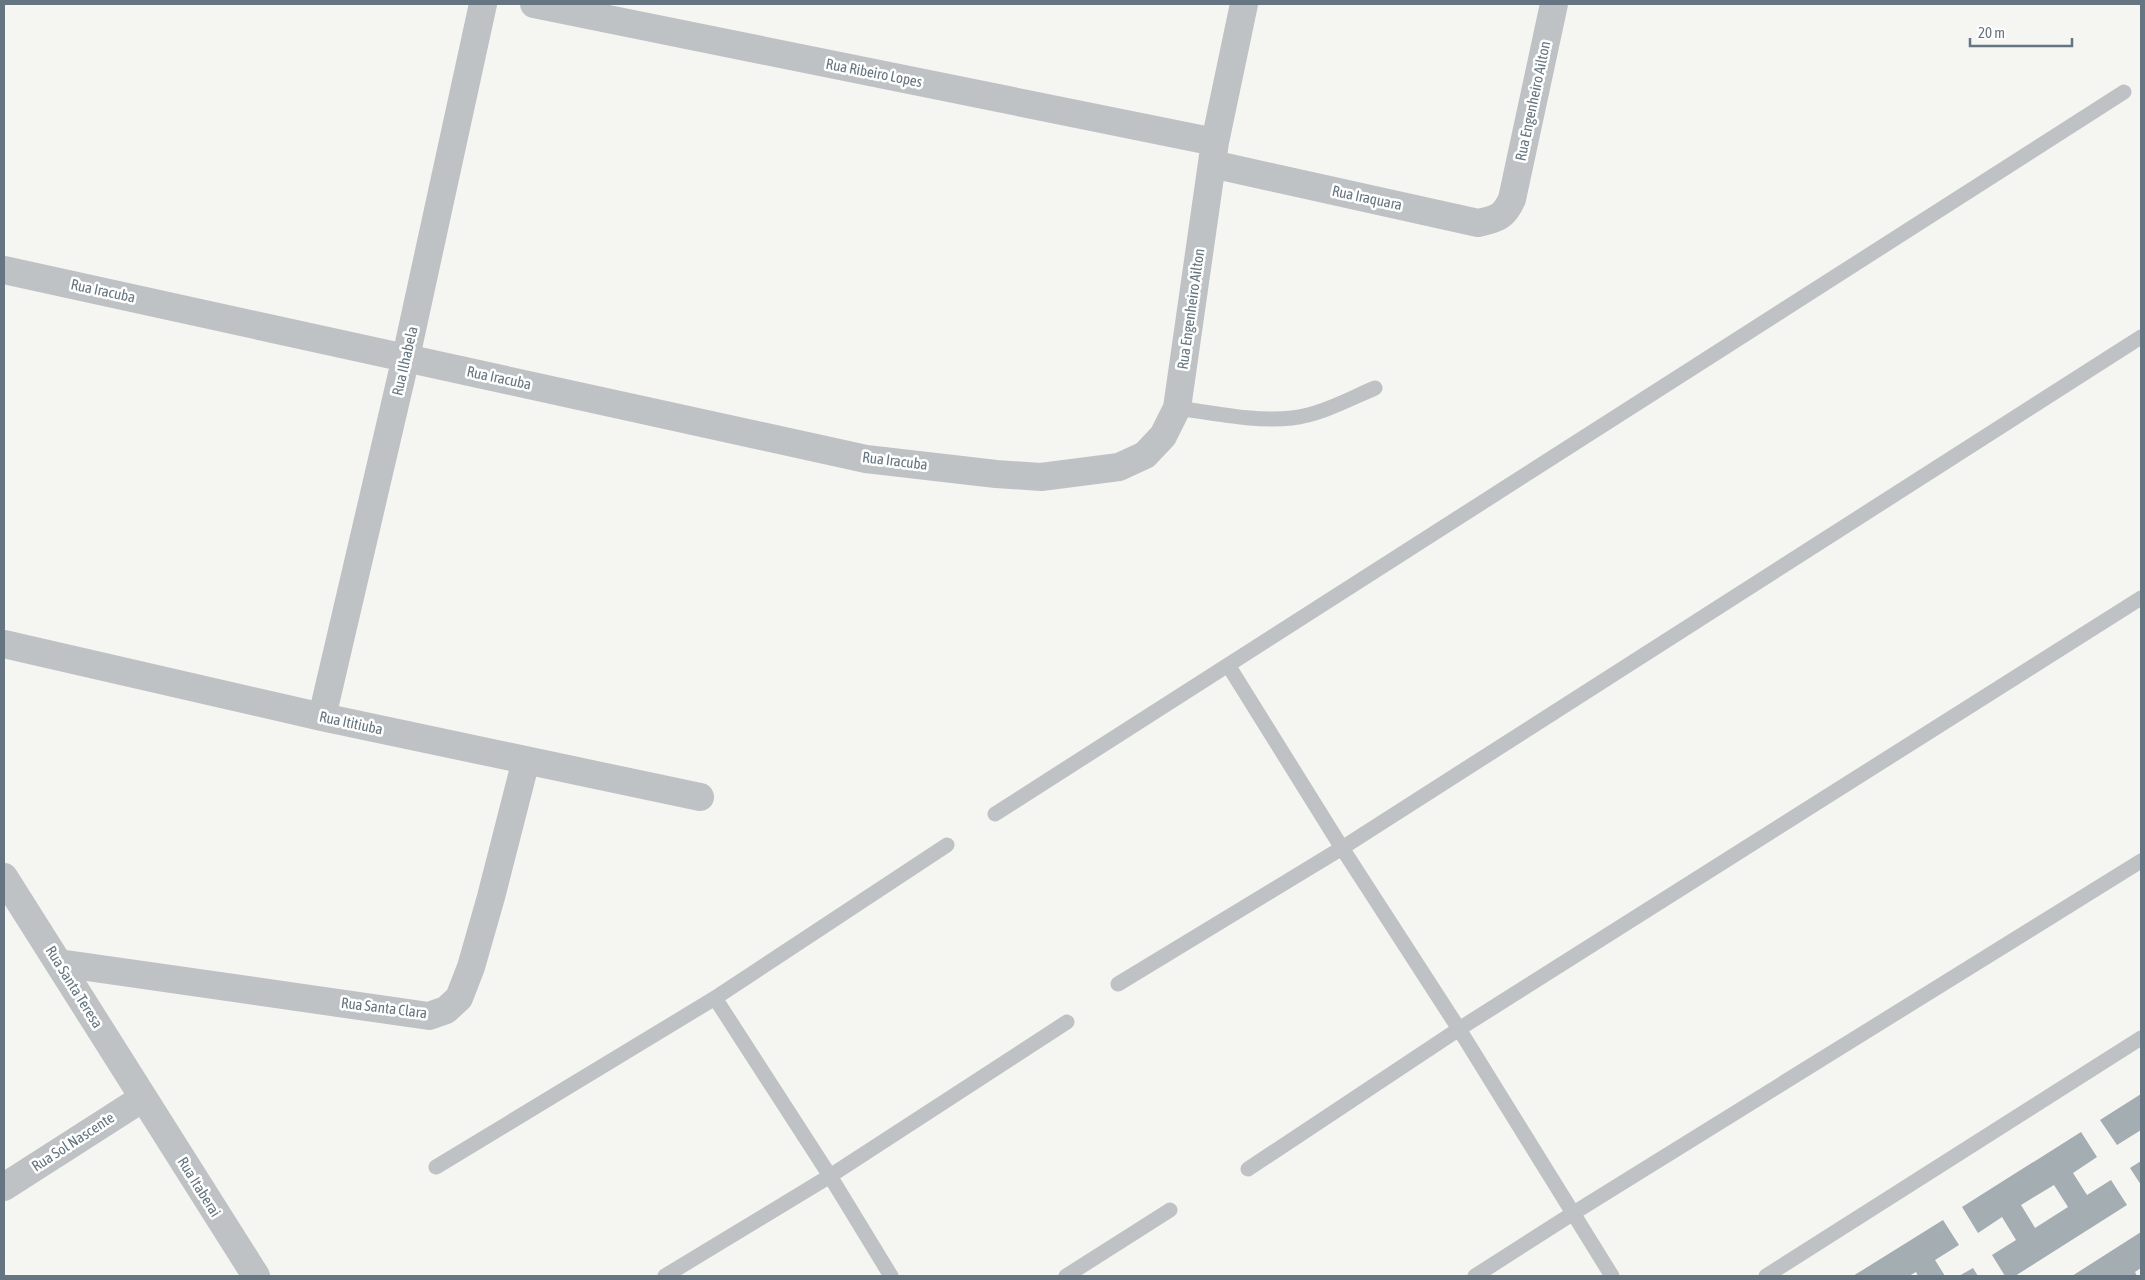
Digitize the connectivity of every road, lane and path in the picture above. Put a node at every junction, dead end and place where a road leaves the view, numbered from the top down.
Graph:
1 (483, 4) edge
2 (534, 4) edge
3 (1244, 4) edge
4 (1554, 4) edge
5 (2124, 92) dead end
6 (1213, 153) junction
7 (1512, 199) joint
8 (4, 270) edge
9 (2141, 337) edge
10 (406, 358) junction
11 (1375, 388) dead end
12 (1177, 408) junction
13 (996, 474) joint
14 (2141, 598) edge
15 (4, 644) edge
16 (1228, 665) junction
17 (322, 717) junction
18 (526, 760) junction
19 (700, 797) dead end
20 (995, 814) dead end
21 (947, 845) dead end
22 (1342, 848) junction
23 (2141, 861) edge
24 (4, 877) edge
25 (59, 963) junction
26 (1118, 984) dead end
27 (715, 998) junction
28 (1067, 1022) dead end
29 (1459, 1029) junction
30 (2141, 1038) edge
31 (143, 1098) junction
32 (436, 1167) dead end
33 (1248, 1169) dead end
34 (830, 1176) junction
35 (4, 1187) edge
36 (1170, 1210) dead end
37 (1572, 1214) junction
38 (256, 1276) edge
39 (665, 1276) edge
40 (891, 1276) edge
41 (1066, 1276) edge
42 (1475, 1276) edge
43 (1612, 1276) edge
44 (1766, 1276) edge

1 - 10 street, Rua Ilhabela
2 - 6 street, Rua Ribeiro Lopes
3 - 6 street, Rua Engenheiro Ailton
4 - 7 street, Rua Engenheiro Ailton
5 - 16 lane
6 - 7 street, Rua Iraquara
6 - 12 street, Rua Engenheiro Ailton
8 - 10 street, Rua Iracuba
9 - 22 lane
10 - 13 street, Rua Iracuba
10 - 17 street, Rua Ilhabela
11 - 12 lane
12 - 13 street, Rua Engenheiro Ailton
14 - 29 lane
15 - 17 street, Rua Ititiuba
16 - 20 lane
16 - 22 lane
17 - 18 street, Rua Ititiuba
18 - 19 street, Rua Ititiuba
18 - 25 street, Rua Santa Clara
21 - 27 lane
22 - 26 lane
22 - 29 lane
23 - 37 lane
24 - 25 street, Rua Santa Teresa
25 - 31 street, Rua Santa Teresa
27 - 32 lane
27 - 34 lane
28 - 34 lane
29 - 33 lane
29 - 37 lane
30 - 44 lane
31 - 35 street, Rua Sol Nascente
31 - 38 street, Rua Itaberai
34 - 39 lane
34 - 40 lane
36 - 41 lane
37 - 42 lane
37 - 43 lane

